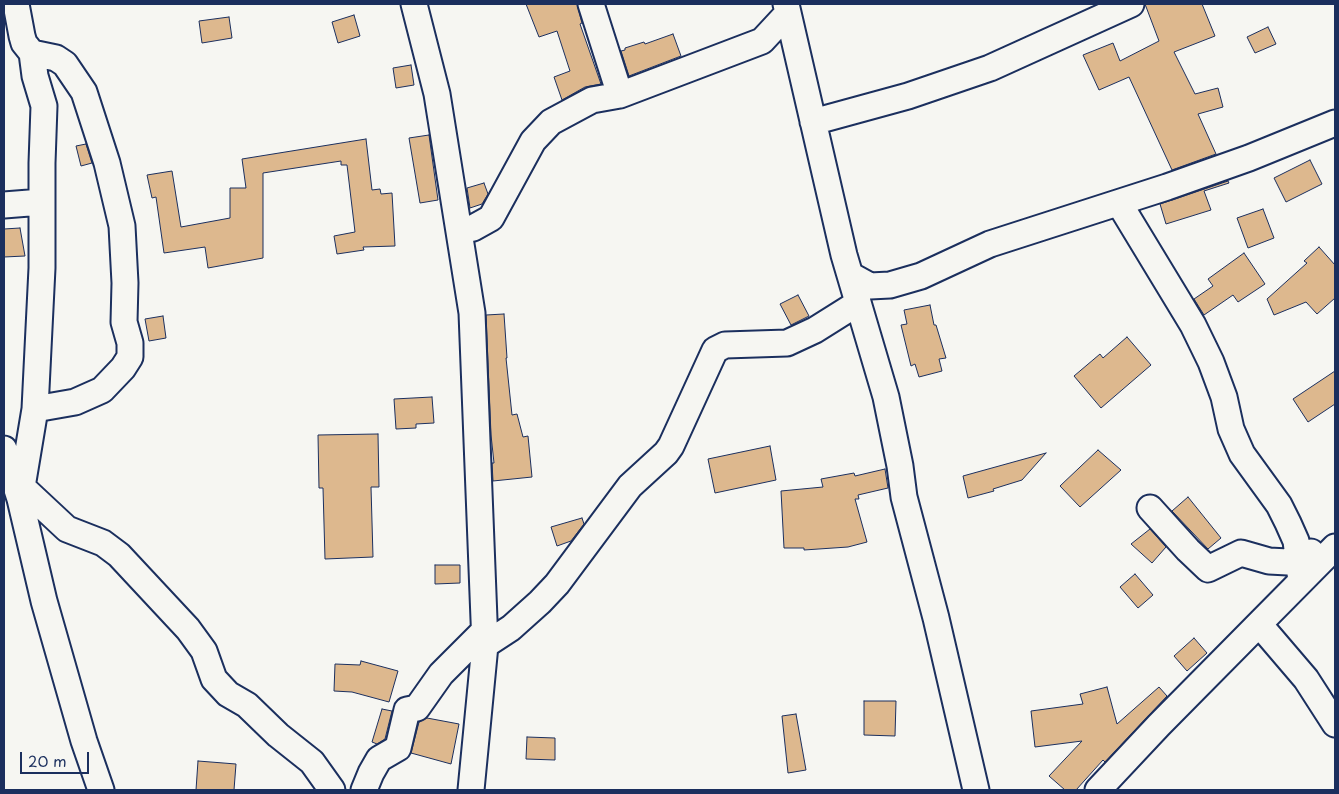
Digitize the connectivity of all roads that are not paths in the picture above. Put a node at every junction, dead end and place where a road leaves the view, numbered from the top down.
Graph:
1 (16, 4) edge
2 (414, 4) edge
3 (591, 4) edge
4 (1130, 4) edge
5 (787, 9) edge
6 (32, 53) junction
7 (620, 95) junction
8 (813, 122) junction
9 (1335, 122) edge
10 (42, 202) junction
11 (1119, 203) junction
12 (4, 205) edge
13 (460, 231) junction
14 (850, 275) junction
15 (858, 303) junction
16 (35, 408) junction
17 (4, 449) edge
18 (21, 493) junction
19 (1150, 508) dead end
20 (1335, 547) edge
21 (1300, 571) junction
22 (1259, 624) junction
23 (485, 637) junction
24 (1335, 724) edge
25 (101, 790) edge
26 (332, 790) edge
27 (364, 790) edge
28 (471, 790) edge
29 (976, 790) edge
30 (1098, 790) edge

1 - 6 street
2 - 13 street
3 - 7 street
4 - 8 street
5 - 7 street
5 - 8 street
6 - 10 street
6 - 16 street
7 - 13 street
8 - 14 street
9 - 11 street
10 - 12 street
10 - 16 street
11 - 14 street
11 - 21 street
13 - 23 street
14 - 15 street
15 - 23 street
15 - 29 street
16 - 18 street
17 - 18 street
18 - 25 street
18 - 26 street
19 - 21 street
20 - 21 street
21 - 22 street
22 - 24 street
22 - 30 street
23 - 27 street
23 - 28 street

